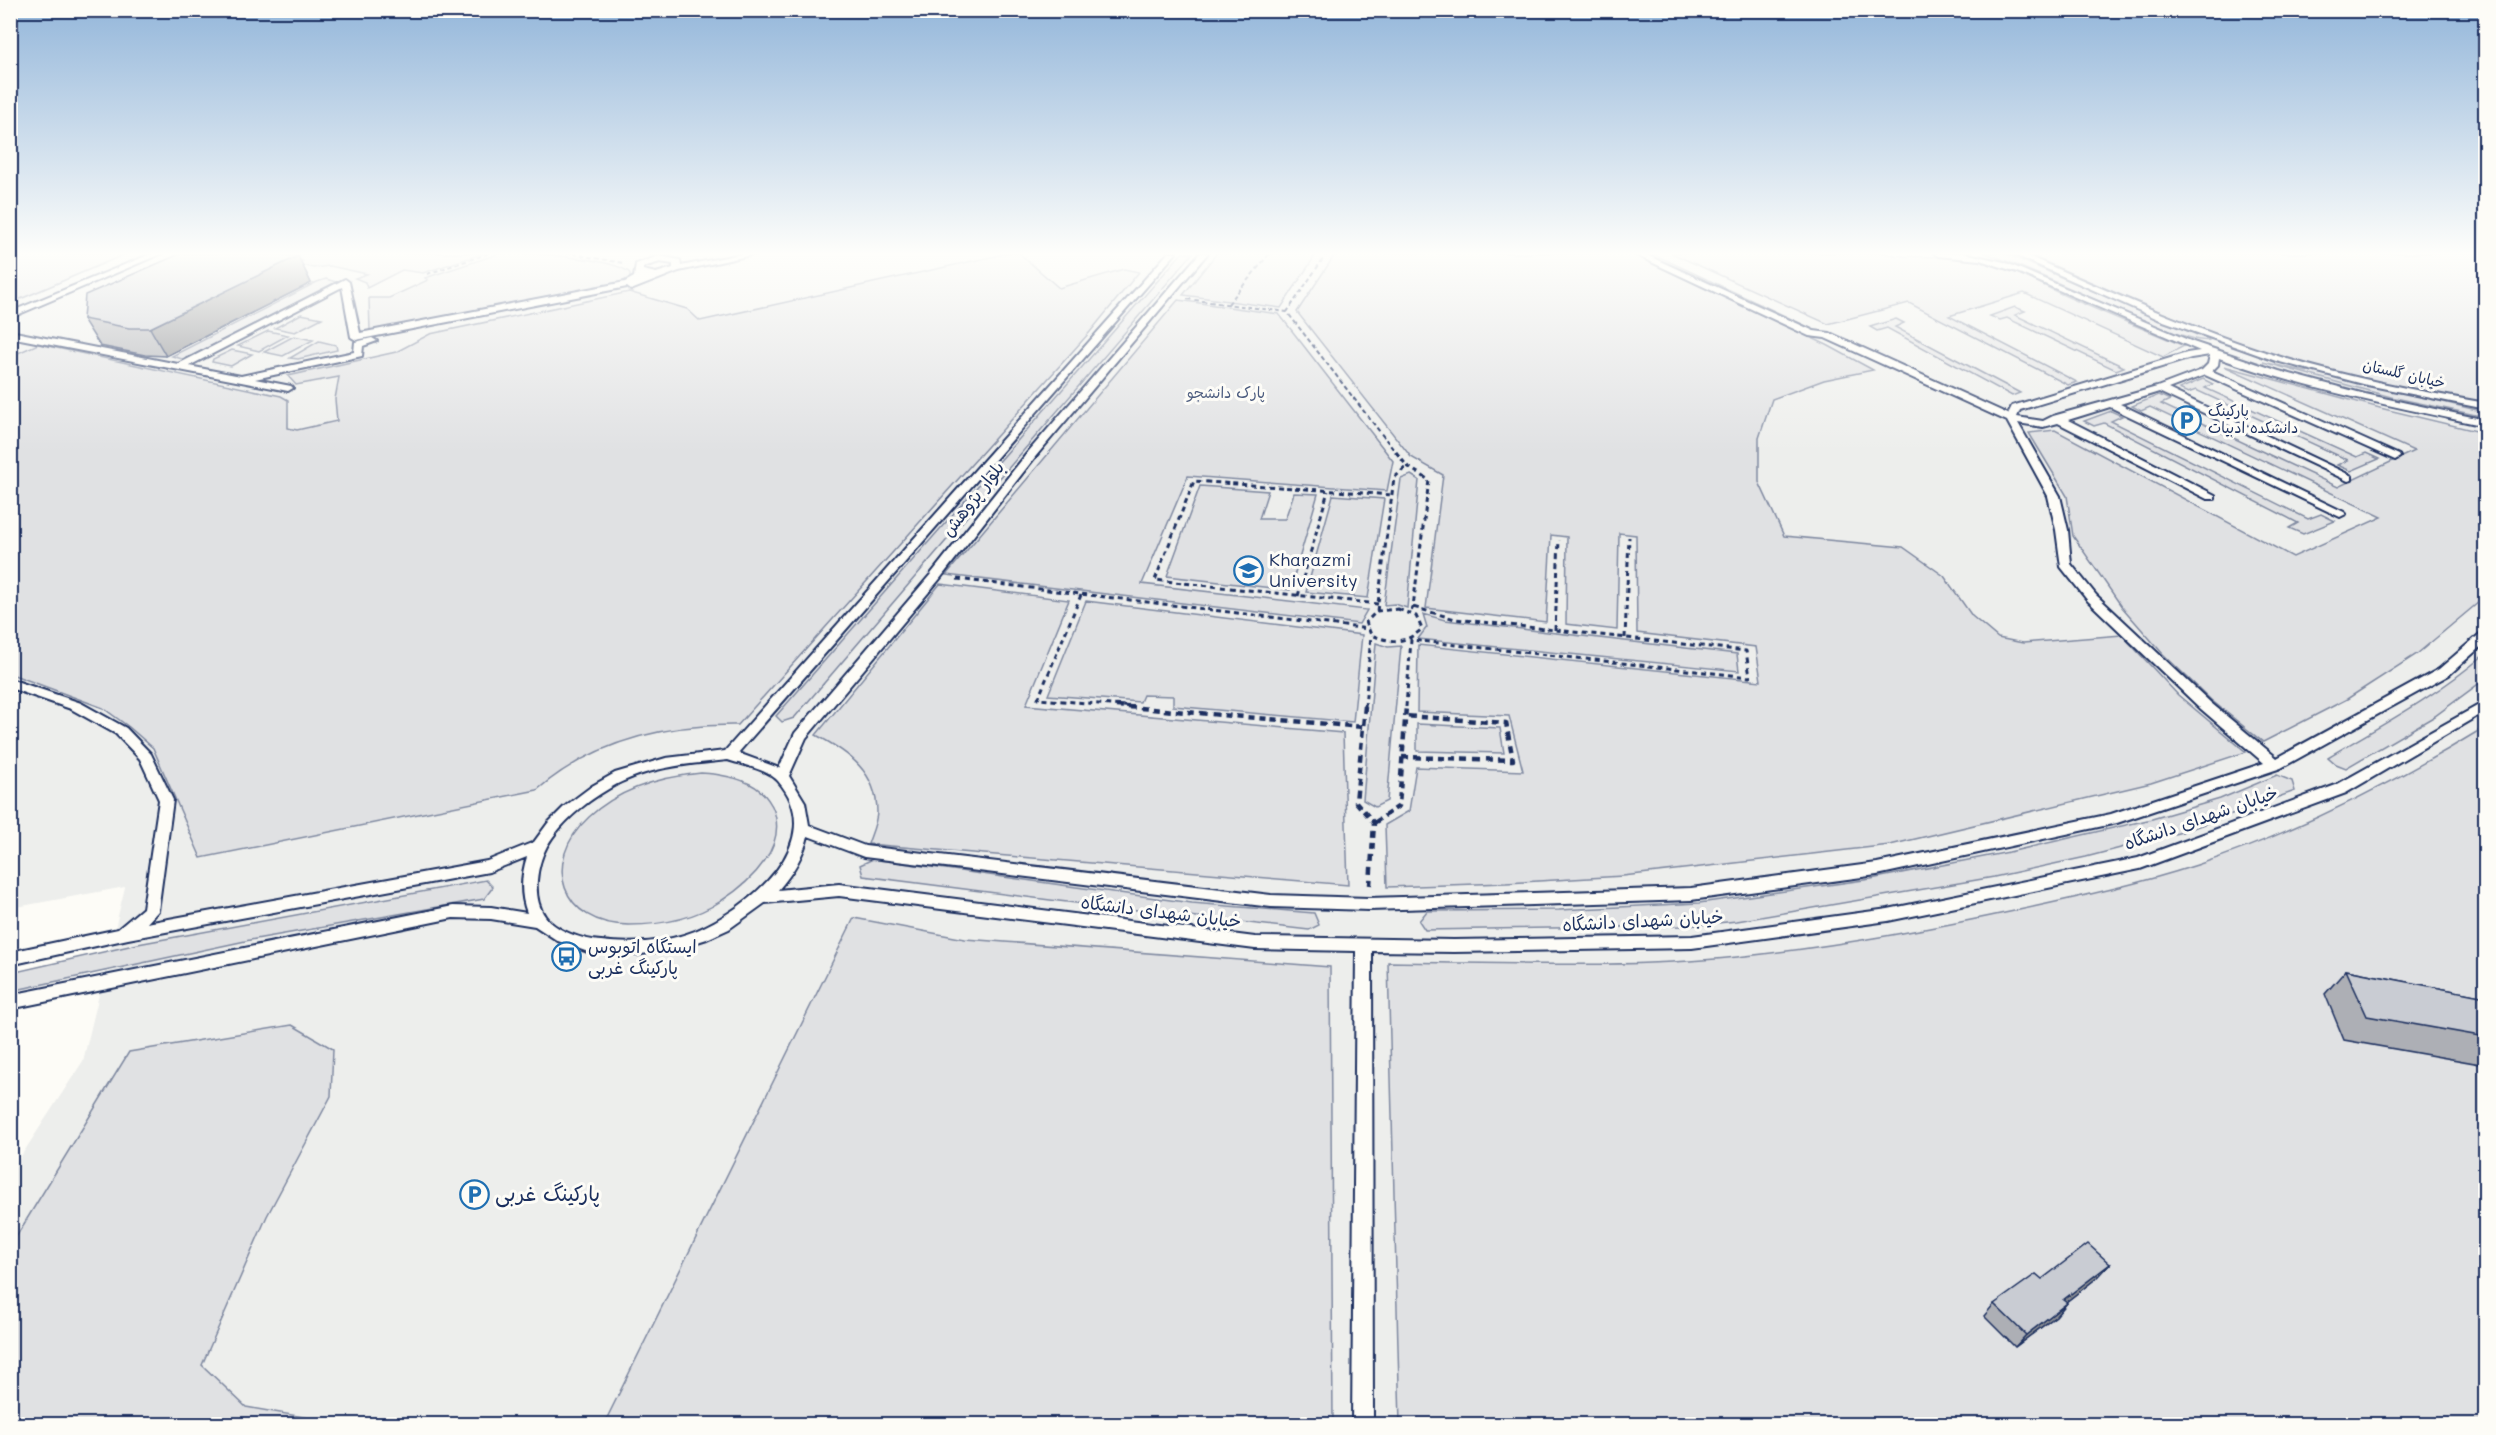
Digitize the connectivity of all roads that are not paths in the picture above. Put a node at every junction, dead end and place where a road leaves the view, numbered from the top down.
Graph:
1 (271, 320) edge
2 (353, 320) edge
3 (457, 320) edge
4 (465, 320) edge
5 (1113, 320) edge
6 (1148, 320) edge
7 (1782, 320) edge
8 (1803, 320) edge
9 (2138, 320) edge
10 (2174, 320) edge
11 (10, 334) edge
12 (1827, 335) junction
13 (357, 341) junction
14 (2215, 352) junction
15 (181, 366) junction
16 (2205, 372) junction
17 (244, 378) junction
18 (288, 388) dead end
19 (2160, 389) junction
20 (2111, 404) junction
21 (2486, 406) edge
22 (2056, 418) junction
23 (2011, 419) junction
24 (2486, 423) edge
25 (2395, 457) dead end
26 (2348, 478) dead end
27 (2211, 497) dead end
28 (2340, 514) dead end
29 (2486, 634) edge
30 (10, 683) edge
31 (2486, 705) edge
32 (729, 755) junction
33 (2276, 765) junction
34 (782, 776) junction
35 (802, 828) junction
36 (539, 846) junction
37 (762, 897) junction
38 (538, 921) junction
39 (123, 934) junction
40 (1364, 945) junction
41 (10, 959) edge
42 (10, 1002) edge
43 (1363, 1425) edge

1 - 15 lane
2 - 13 lane
3 - 13 lane
4 - 13 lane
5 - 32 lane, بلوار پژوهش
6 - 34 lane, بلوار پژوهش
7 - 12 lane
8 - 12 lane
9 - 14 lane, خیابان گلستان
10 - 21 lane, خیابان گلستان
11 - 15 lane
12 - 23 lane
13 - 17 lane
14 - 16 lane
14 - 23 lane, خیابان گلستان
14 - 24 lane, خیابان گلستان
15 - 17 lane
16 - 19 lane
16 - 25 lane
17 - 18 lane
19 - 20 lane
19 - 26 lane
20 - 22 lane
20 - 28 lane
22 - 23 lane
22 - 27 lane
23 - 33 lane
29 - 33 lane, خیابان شهدای دانشگاه
30 - 39 lane
31 - 40 lane, خیابان شهدای دانشگاه
32 - 34 lane
32 - 36 lane
33 - 35 lane, خیابان شهدای دانشگاه
34 - 35 lane
35 - 37 lane
36 - 38 lane
36 - 39 lane
37 - 38 lane
37 - 40 lane, خیابان شهدای دانشگاه
38 - 42 lane
39 - 41 lane
40 - 43 lane

